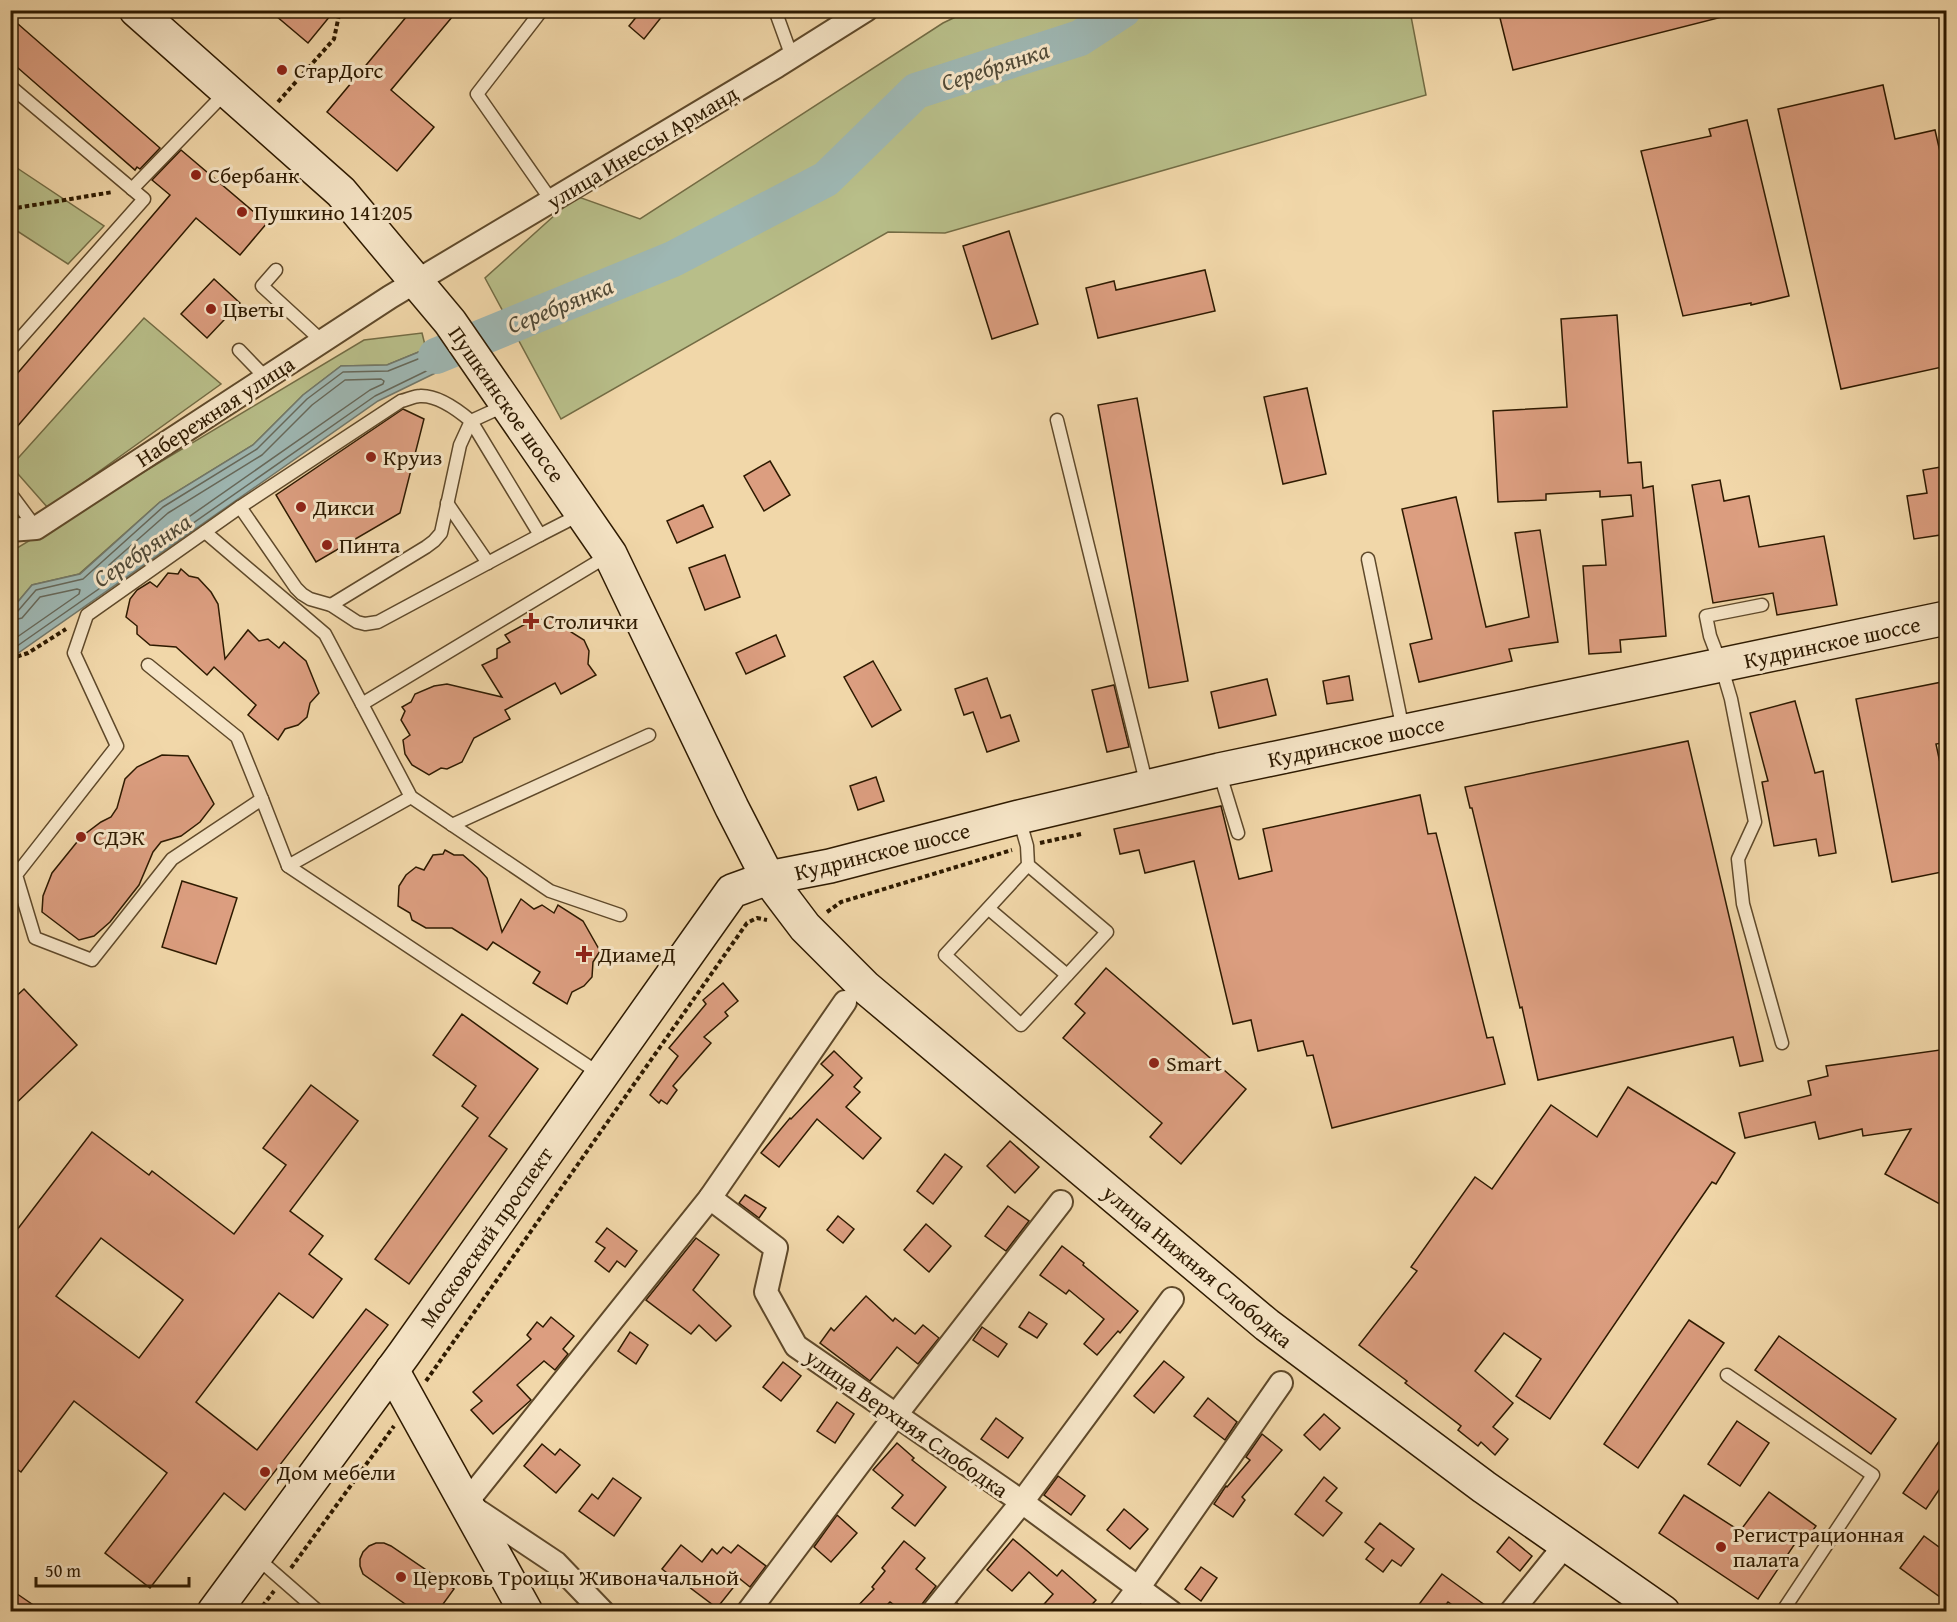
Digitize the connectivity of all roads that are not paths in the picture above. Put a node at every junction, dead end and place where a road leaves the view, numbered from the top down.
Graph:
1 (136, 10) edge
2 (542, 10) edge
3 (775, 10) edge
4 (866, 10) edge
5 (792, 57) junction
6 (10, 86) edge
7 (227, 92) junction
8 (132, 189) junction
9 (551, 200) junction
10 (276, 270) dead end
11 (417, 281) junction
12 (322, 342) junction
13 (10, 350) edge
14 (239, 350) dead end
15 (266, 378) junction
16 (507, 404) junction
17 (1057, 420) dead end
18 (471, 421) junction
19 (10, 493) edge
20 (447, 503) junction
21 (240, 507) junction
22 (582, 513) junction
23 (36, 528) junction
24 (10, 530) edge
25 (205, 532) junction
26 (540, 535) junction
27 (610, 554) junction
28 (1368, 559) dead end
29 (488, 563) junction
30 (331, 605) junction
31 (1762, 605) dead end
32 (1947, 618) edge
33 (1721, 665) junction
34 (148, 666) dead end
35 (362, 704) junction
36 (1403, 732) junction
37 (649, 735) dead end
38 (1219, 770) junction
39 (1147, 787) junction
40 (411, 798) junction
41 (261, 799) junction
42 (452, 825) junction
43 (1023, 831) junction
44 (1238, 833) dead end
45 (1028, 865) junction
46 (288, 866) junction
47 (768, 878) junction
48 (989, 909) junction
49 (620, 915) dead end
50 (1067, 975) junction
51 (845, 1002) dead end
52 (1782, 1043) dead end
53 (601, 1075) junction
54 (710, 1198) junction
55 (1061, 1202) dead end
56 (1172, 1299) dead end
57 (392, 1370) junction
58 (1727, 1375) dead end
59 (1281, 1383) dead end
60 (895, 1416) junction
61 (466, 1503) junction
62 (1022, 1503) junction
63 (1566, 1544) junction
64 (256, 1557) junction
65 (1139, 1587) junction
66 (214, 1611) edge
67 (319, 1611) edge
68 (526, 1611) edge
69 (603, 1611) edge
70 (748, 1611) edge
71 (933, 1611) edge
72 (1120, 1611) edge
73 (1171, 1611) edge
74 (1511, 1611) edge
75 (1663, 1611) edge
76 (1782, 1611) edge

1 - 7 main road, Пушкинское шоссе
2 - 9 lane
3 - 5 lane
4 - 5 street, улица Инессы Арманд
5 - 9 street, улица Инессы Арманд
6 - 8 lane
7 - 8 lane
7 - 11 main road, Пушкинское шоссе
8 - 13 lane
9 - 11 street, улица Инессы Арманд
10 - 12 lane
11 - 12 street, Набережная улица
11 - 16 main road, Пушкинское шоссе
12 - 15 street, Набережная улица
14 - 15 lane
15 - 23 street, Набережная улица
16 - 18 lane
16 - 22 main road, Пушкинское шоссе
17 - 39 lane
18 - 20 lane
18 - 21 lane
18 - 26 lane
19 - 23 lane
20 - 29 lane
20 - 30 lane
21 - 25 lane
21 - 30 lane
22 - 26 lane
22 - 27 main road, Пушкинское шоссе
23 - 24 street, Набережная улица
25 - 35 lane
25 - 41 lane
26 - 29 lane
27 - 35 lane
27 - 47 main road, Пушкинское шоссе
28 - 36 lane
29 - 30 lane
31 - 33 lane
32 - 33 main road, Кудринское шоссе
33 - 36 main road, Кудринское шоссе
33 - 52 lane
34 - 41 lane
35 - 40 lane
36 - 38 main road, Кудринское шоссе
37 - 42 lane
38 - 39 main road, Кудринское шоссе
38 - 44 lane
39 - 43 main road, Кудринское шоссе
40 - 42 lane
40 - 46 lane
41 - 46 lane
42 - 49 lane
43 - 45 lane
43 - 47 main road, Кудринское шоссе
45 - 48 lane
45 - 50 lane
46 - 53 lane
47 - 53 main road, Московский проспект
47 - 63 main road, улица Нижняя Слободка
48 - 50 lane
48 - 50 lane
51 - 54 street
53 - 57 main road, Московский проспект
54 - 60 street, улица Верхняя Слободка
54 - 61 street
55 - 60 street
56 - 62 street
57 - 61 main road
57 - 64 main road, Московский проспект
58 - 76 lane
59 - 65 street
60 - 62 street, улица Верхняя Слободка
60 - 70 street
61 - 68 main road
61 - 69 street
62 - 65 street, улица Верхняя Слободка
62 - 71 street
63 - 74 street
63 - 75 main road, улица Нижняя Слободка
64 - 66 main road, Московский проспект
64 - 67 lane
65 - 72 street
65 - 73 street, улица Верхняя Слободка

